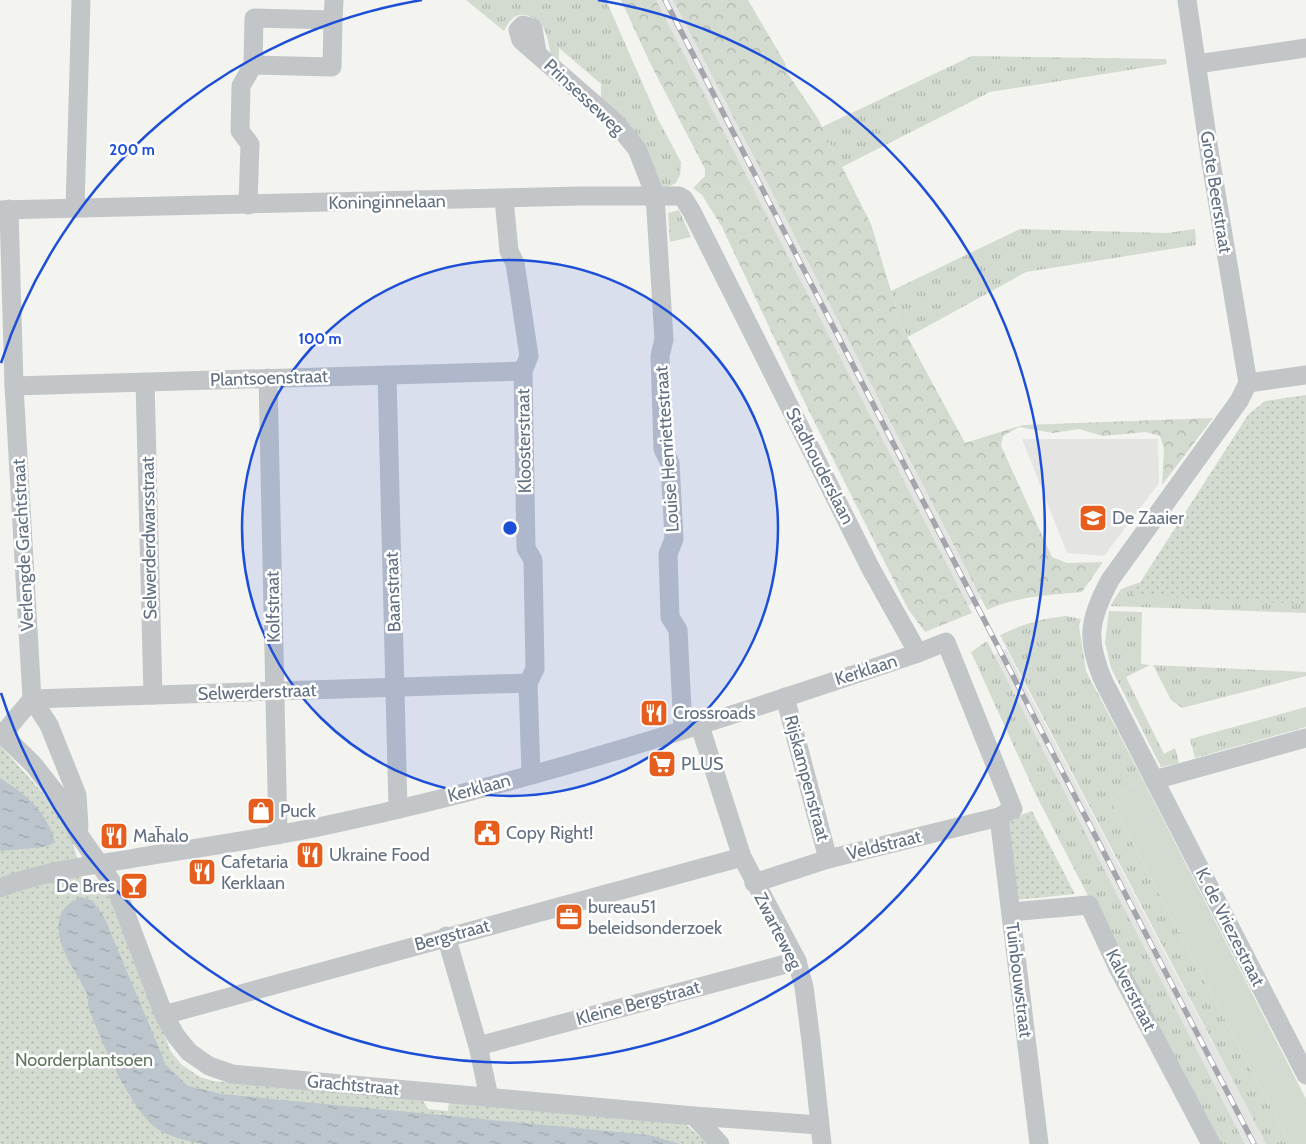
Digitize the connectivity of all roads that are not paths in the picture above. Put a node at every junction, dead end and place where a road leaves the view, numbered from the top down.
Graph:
1 (81, 0) edge
2 (334, 0) edge
3 (1187, 0) edge
4 (333, 20) junction
5 (1306, 48) edge
6 (537, 54) dead end
7 (1196, 64) junction
8 (253, 65) junction
9 (655, 195) junction
10 (504, 199) junction
11 (248, 204) junction
12 (75, 208) junction
13 (4, 210) edge
14 (726, 277) joint
15 (523, 371) junction
16 (387, 375) junction
17 (1306, 375) edge
18 (268, 378) junction
19 (145, 382) junction
20 (1248, 384) junction
21 (14, 386) junction
22 (946, 642) joint
23 (918, 653) junction
24 (528, 683) junction
25 (395, 687) junction
26 (275, 691) junction
27 (153, 695) junction
28 (785, 697) junction
29 (32, 699) junction
30 (691, 728) junction
31 (1, 733) edge
32 (1306, 738) edge
33 (531, 774) junction
34 (1154, 780) junction
35 (398, 809) junction
36 (1006, 813) junction
37 (79, 835) junction
38 (278, 835) junction
39 (742, 857) junction
40 (828, 859) junction
41 (99, 863) junction
42 (754, 883) junction
43 (0, 888) edge
44 (1011, 912) junction
45 (446, 936) junction
46 (797, 961) junction
47 (164, 1015) junction
48 (478, 1046) junction
49 (1306, 1074) edge
50 (489, 1098) junction
51 (694, 1116) junction
52 (819, 1125) junction
53 (720, 1144) edge
54 (822, 1144) edge
55 (1039, 1144) edge
56 (1211, 1144) edge

1 - 12 street
2 - 4 street
3 - 7 street, Grote Beerstraat
4 - 8 street
4 - 8 street
5 - 7 street
6 - 9 street, Prinsesseweg
7 - 20 street, Grote Beerstraat
8 - 11 street
9 - 10 street, Koninginnelaan
9 - 14 street, Koninginnelaan
9 - 30 street, Louise Henriettestraat
10 - 11 street, Koninginnelaan
10 - 15 street, Kloosterstraat
11 - 12 street, Koninginnelaan
12 - 13 street, Koninginnelaan
13 - 21 street, Verlengde Grachtstraat
14 - 23 street, Stadhouderslaan
15 - 16 street, Plantsoenstraat
15 - 24 street, Kloosterstraat
16 - 18 street, Plantsoenstraat
16 - 25 street, Baanstraat
17 - 20 street
18 - 19 street, Plantsoenstraat
18 - 26 street, Kolfstraat
19 - 21 street, Plantsoenstraat
19 - 27 street, Selwerderdwarsstraat
20 - 34 street, K. de Vriezestraat
21 - 29 street, Verlengde Grachtstraat
22 - 23 street, Kerklaan
22 - 36 street, Tuinbouwstraat
23 - 28 street, Kerklaan
24 - 25 street, Selwerderstraat
24 - 33 street, Kloosterstraat
25 - 26 street, Selwerderstraat
25 - 35 street, Baanstraat
26 - 27 street, Selwerderstraat
26 - 38 street, Kolfstraat
27 - 29 street, Selwerderstraat
28 - 30 street, Kerklaan
28 - 40 street, Rijskampenstraat
29 - 31 street
29 - 37 street, Verlengde Grachtstraat
30 - 33 street, Kerklaan
30 - 39 street, Zwarteweg
31 - 37 street
32 - 34 street
33 - 35 street, Kerklaan
34 - 49 street, K. de Vriezestraat
35 - 38 street, Kerklaan
36 - 40 street, Veldstraat
36 - 44 street, Tuinbouwstraat
37 - 41 street
38 - 41 street, Kerklaan
39 - 42 street, Zwarteweg
39 - 45 street, Bergstraat
40 - 42 street, Veldstraat
41 - 43 street, Kerklaan
41 - 47 street, Grachtstraat
42 - 46 street, Zwarteweg
44 - 55 street, Tuinbouwstraat
44 - 56 street, Kalverstraat
45 - 47 street, Bergstraat
45 - 48 street
46 - 48 street, Kleine Bergstraat
46 - 52 street, Zwarteweg
47 - 50 street, Grachtstraat
48 - 50 street
50 - 51 street, Grachtstraat
51 - 52 street, Grachtstraat
51 - 53 street
52 - 54 street, Zwarteweg

